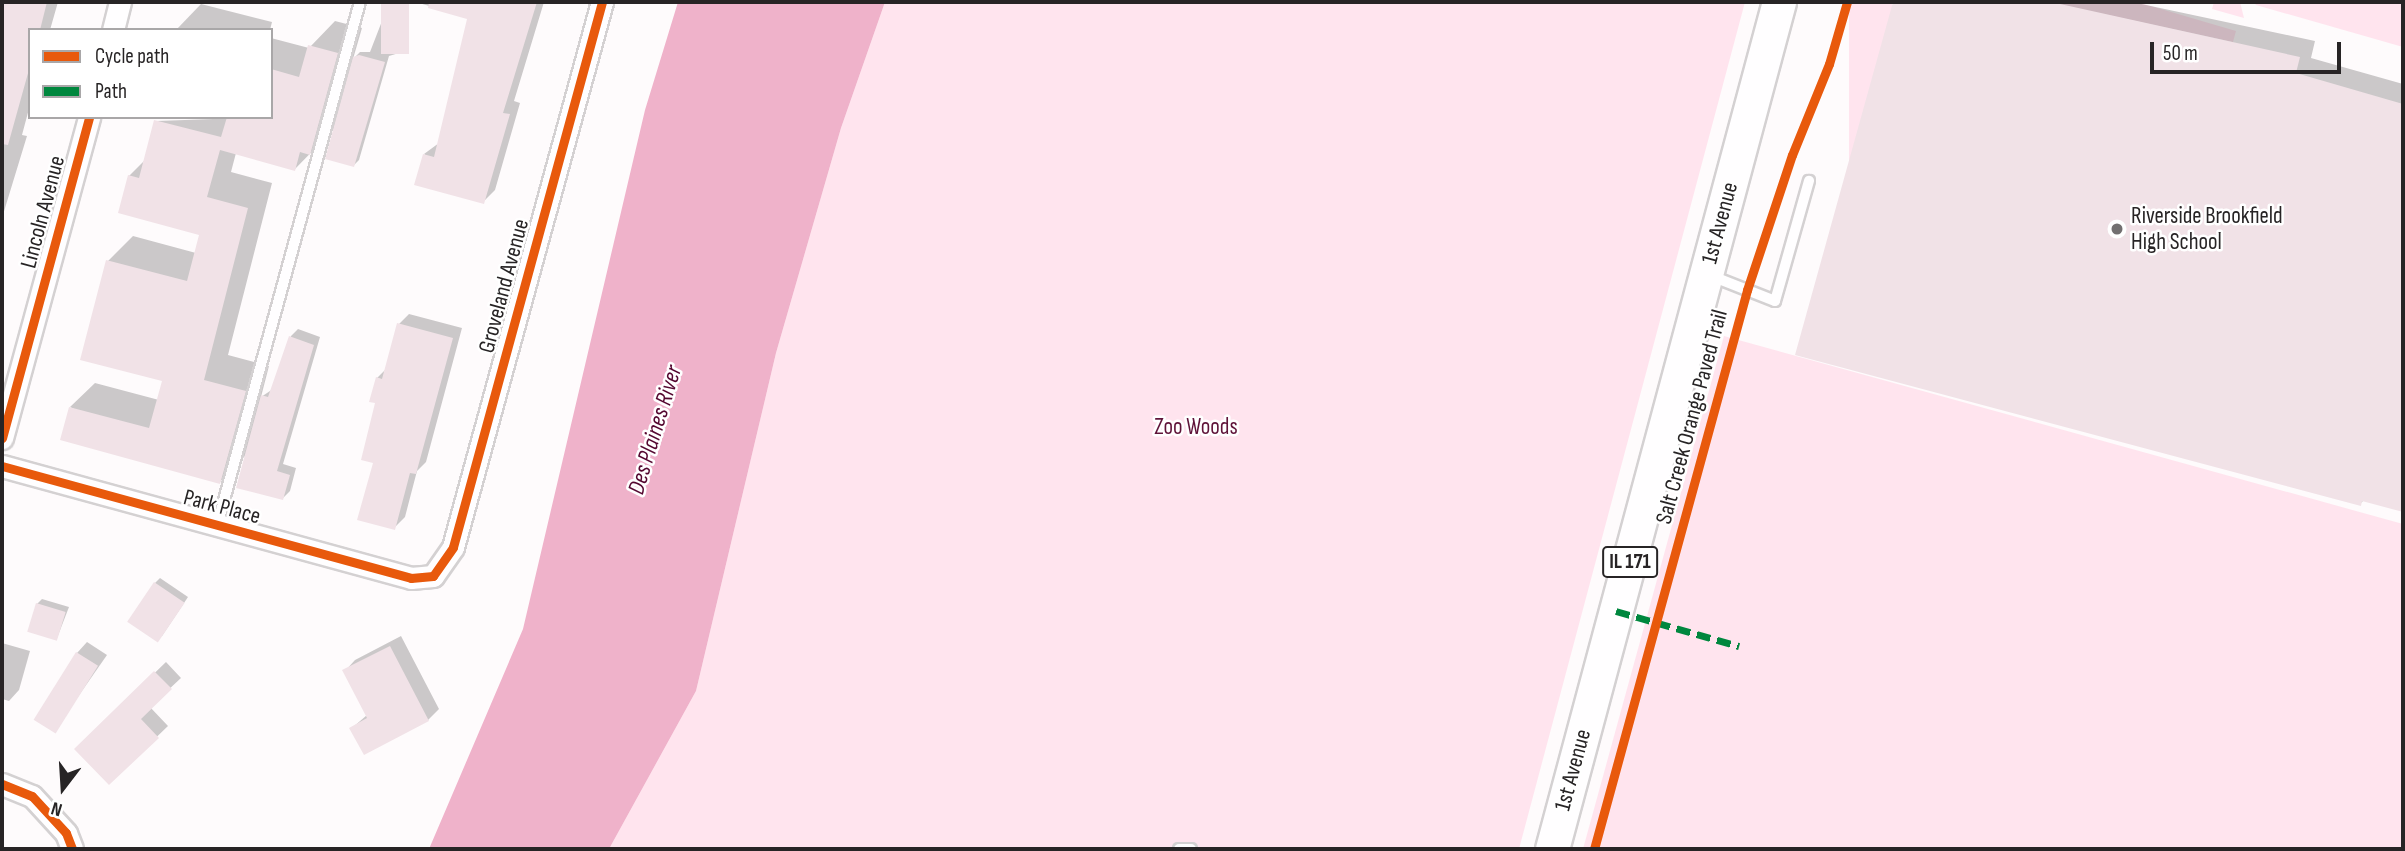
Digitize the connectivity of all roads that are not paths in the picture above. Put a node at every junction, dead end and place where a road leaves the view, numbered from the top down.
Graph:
1 (120, 2) edge
2 (360, 2) edge
3 (602, 2) edge
4 (1779, 2) edge
5 (114, 28) edge
6 (88, 119) edge
7 (1809, 181) dead end
8 (1706, 274) junction
9 (2, 438) edge
10 (2, 466) edge
11 (217, 526) junction
12 (433, 576) joint
13 (2, 784) edge
14 (72, 849) edge
15 (1179, 849) edge
16 (1191, 849) edge
17 (1552, 849) edge

1 - 5 street
2 - 11 lane
3 - 12 street, Groveland Avenue
4 - 8 main road, 1st Avenue / IL 171
6 - 9 street, Lincoln Avenue
7 - 8 lane
8 - 17 main road, 1st Avenue / IL 171
10 - 11 street, Park Place
11 - 12 street, Park Place
13 - 14 street
15 - 16 lane

